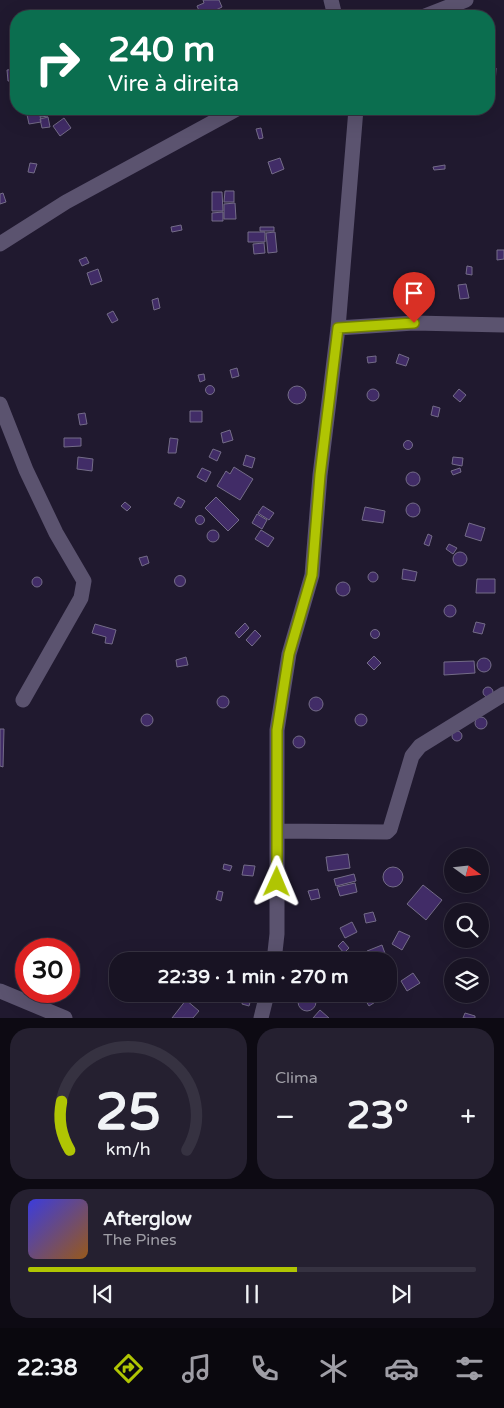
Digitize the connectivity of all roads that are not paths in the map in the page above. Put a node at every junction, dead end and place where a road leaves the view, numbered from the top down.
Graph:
1 (466, 0) edge
2 (440, 10) edge
3 (226, 115) edge
4 (356, 115) edge
5 (0, 244) edge
6 (504, 325) edge
7 (338, 328) junction
8 (0, 404) edge
9 (504, 694) edge
10 (23, 700) dead end
11 (278, 831) junction
12 (275, 952) edge
13 (0, 991) edge
14 (265, 1002) edge
15 (65, 1018) edge
16 (261, 1018) edge

1 - 2 street
3 - 5 street
4 - 7 street
6 - 7 street
7 - 11 street
8 - 10 street
9 - 11 street
11 - 12 street
13 - 15 street
14 - 16 street

